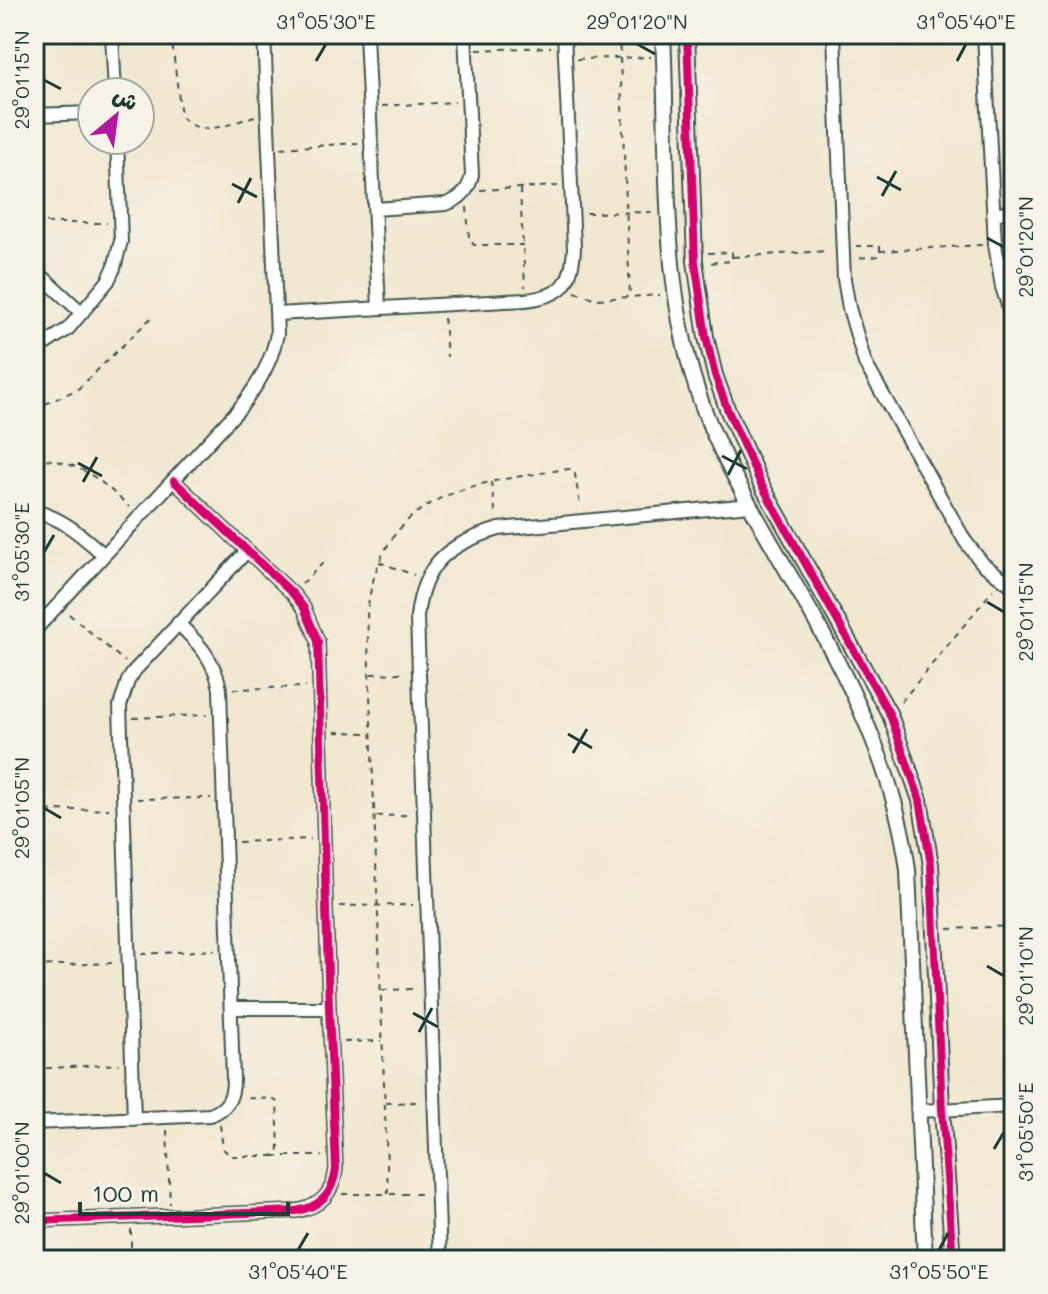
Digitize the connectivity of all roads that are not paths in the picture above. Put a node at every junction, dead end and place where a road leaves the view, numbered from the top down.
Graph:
1 (112, 34) edge
2 (264, 34) edge
3 (366, 34) edge
4 (465, 34) edge
5 (663, 34) edge
6 (687, 34) edge
7 (834, 34) edge
8 (984, 34) edge
9 (564, 40) edge
10 (114, 76) edge
11 (76, 114) edge
12 (34, 115) edge
13 (118, 156) edge
14 (375, 209) junction
15 (1014, 212) edge
16 (994, 213) junction
17 (34, 269) edge
18 (379, 308) junction
19 (82, 313) junction
20 (277, 314) junction
21 (1014, 323) edge
22 (34, 351) edge
23 (174, 481) junction
24 (750, 505) junction
25 (34, 511) edge
26 (247, 551) junction
27 (103, 554) junction
28 (1014, 587) edge
29 (178, 623) junction
30 (34, 631) edge
31 (231, 1008) junction
32 (329, 1008) junction
33 (1014, 1106) edge
34 (942, 1109) junction
35 (919, 1111) junction
36 (134, 1119) junction
37 (34, 1123) edge
38 (34, 1221) edge
39 (440, 1260) edge
40 (925, 1260) edge
41 (953, 1260) edge

1 - 10 street
2 - 20 street
3 - 14 street
4 - 14 street
5 - 24 street
6 - 34 street
7 - 28 street
8 - 16 street
9 - 18 street
11 - 12 street
13 - 19 street
14 - 18 street
15 - 16 street
16 - 21 street
17 - 19 street
18 - 20 street
19 - 22 street
20 - 23 street
23 - 26 street
23 - 27 street
24 - 35 street
24 - 39 street
25 - 27 street
26 - 29 street
26 - 32 street
27 - 30 street
29 - 31 street
29 - 36 street
31 - 32 street
31 - 36 street
32 - 38 street
33 - 34 street
34 - 35 street
34 - 41 street
35 - 40 street
36 - 37 street

